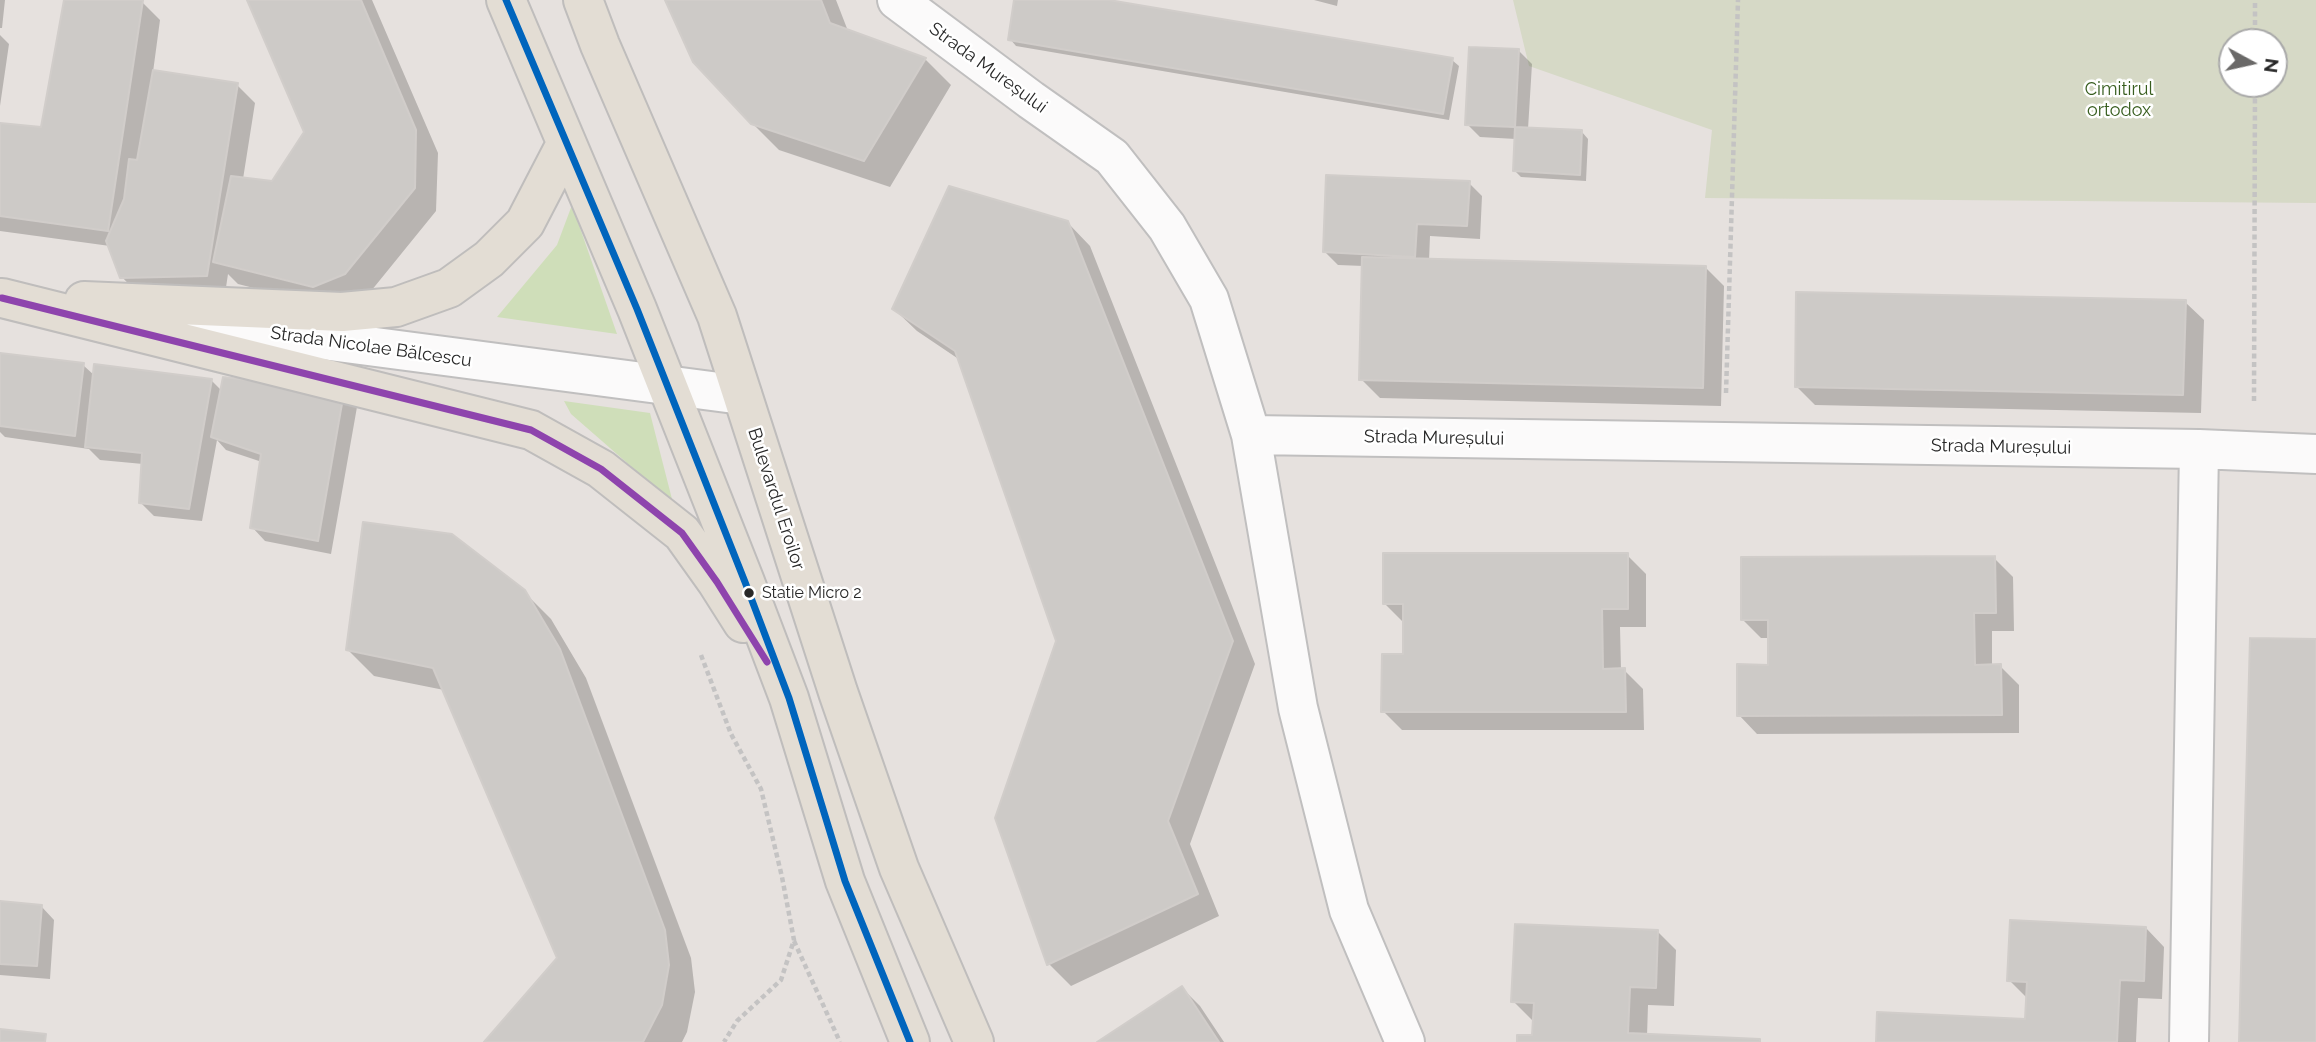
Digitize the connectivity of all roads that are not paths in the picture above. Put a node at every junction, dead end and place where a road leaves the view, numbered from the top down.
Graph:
1 (506, 0) edge
2 (583, 0) edge
3 (897, 0) edge
4 (566, 144) junction
5 (1, 298) edge
6 (668, 386) junction
7 (741, 395) junction
8 (1251, 435) junction
9 (2199, 449) junction
10 (2316, 454) edge
11 (789, 698) junction
12 (910, 1042) edge
13 (974, 1042) edge
14 (1405, 1042) edge
15 (2189, 1042) edge

1 - 4 main road
2 - 7 main road, Bulevardul Eroilor
3 - 8 street, Strada Mureșului
4 - 5 main road
4 - 6 main road
5 - 6 street, Strada Nicolae Bălcescu
5 - 11 main road
6 - 7 street, Strada Nicolae Bălcescu
6 - 11 main road
7 - 13 main road, Bulevardul Eroilor
8 - 9 street, Strada Mureșului
8 - 14 street
9 - 10 street, Strada Mureșului
9 - 15 street
11 - 12 main road

